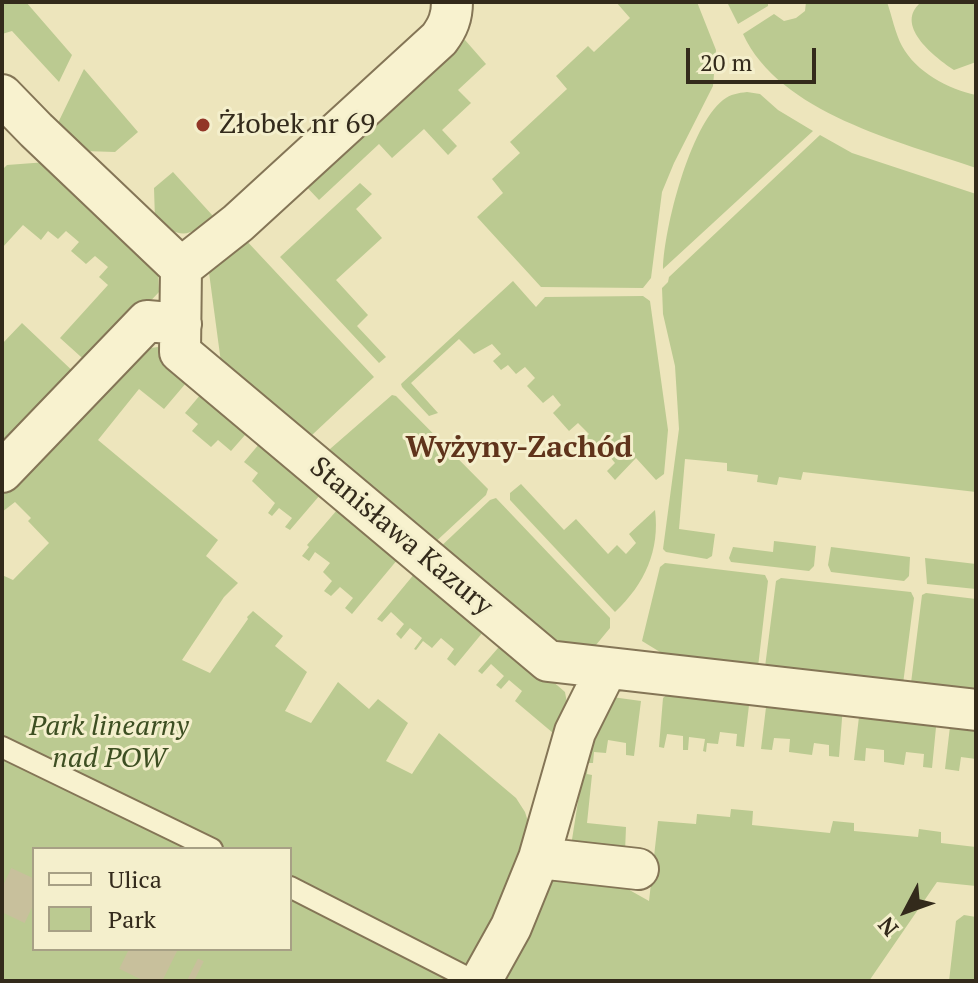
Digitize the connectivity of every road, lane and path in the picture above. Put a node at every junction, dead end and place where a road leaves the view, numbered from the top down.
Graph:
1 (452, 2) edge
2 (2, 95) edge
3 (181, 268) junction
4 (181, 324) junction
5 (2, 472) edge
6 (607, 668) junction
7 (976, 710) edge
8 (2, 747) edge
9 (208, 847) edge
10 (539, 858) junction
11 (638, 869) dead end
12 (292, 888) edge
13 (474, 981) edge
14 (481, 981) edge

1 - 3 street
2 - 3 street
3 - 4 street, Stanisława Kazury
4 - 5 street
4 - 6 street, Stanisława Kazury
6 - 7 street, Stanisława Kazury
6 - 10 street
8 - 9 lane
10 - 11 street
10 - 14 street
12 - 13 lane

